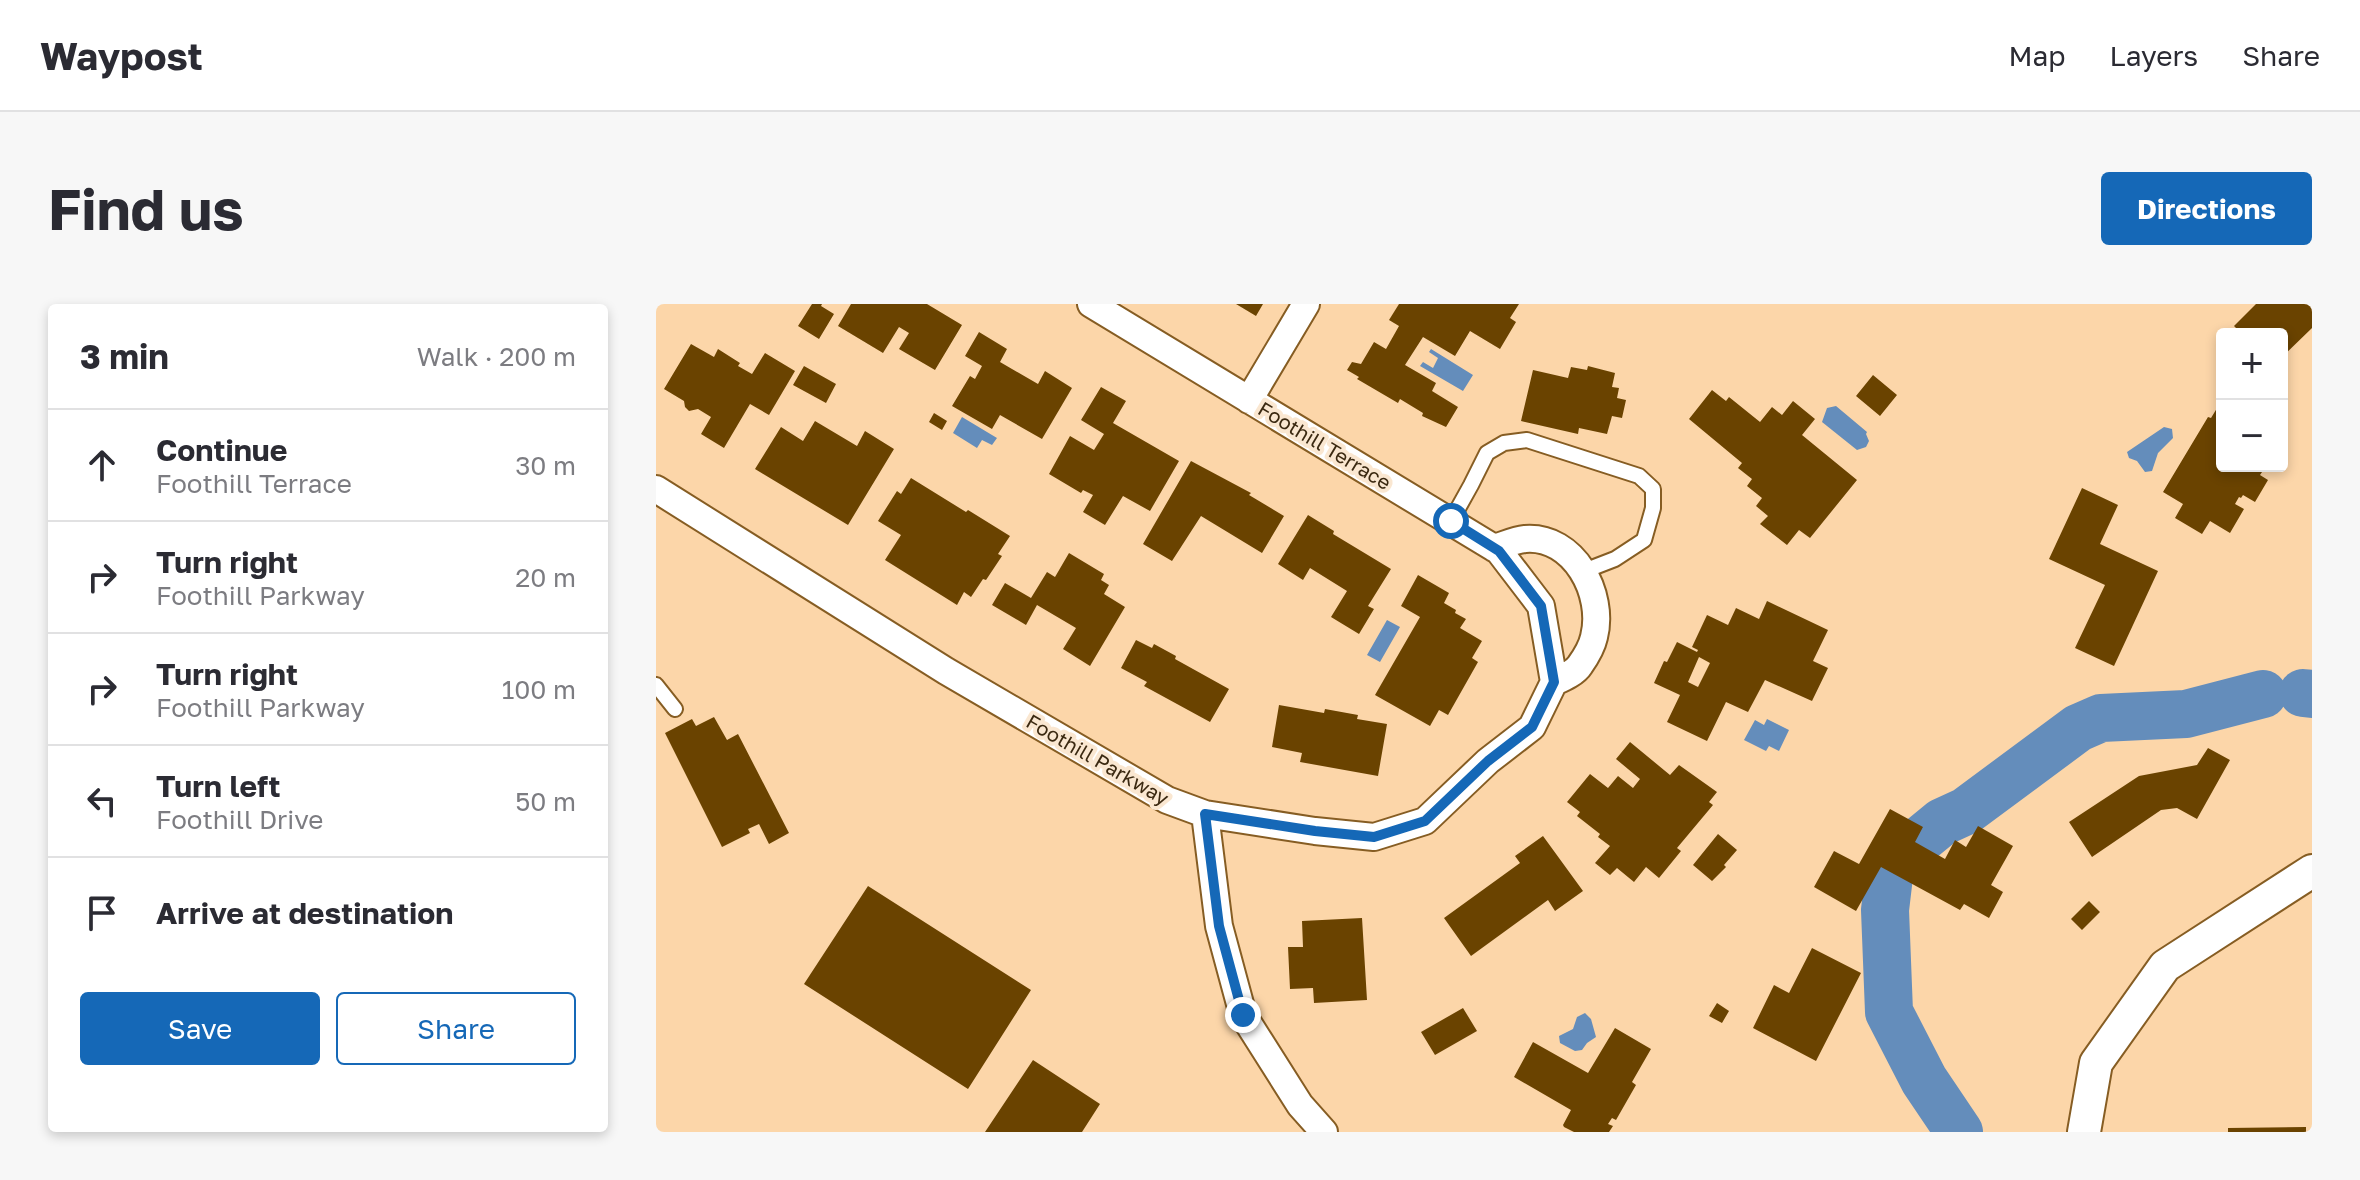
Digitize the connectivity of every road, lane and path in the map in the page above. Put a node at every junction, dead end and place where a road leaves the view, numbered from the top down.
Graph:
1 (1091, 304) edge
2 (1306, 304) edge
3 (1249, 400) junction
4 (656, 489) edge
5 (1451, 521) junction
6 (1494, 548) junction
7 (1584, 571) junction
8 (1554, 682) junction
9 (656, 685) edge
10 (675, 709) dead end
11 (1205, 814) junction
12 (2312, 871) edge
13 (1324, 1132) edge
14 (2084, 1132) edge

1 - 3 street, Foothill Terrace
2 - 3 street
3 - 5 street, Foothill Terrace
4 - 11 street, Foothill Parkway
5 - 6 street, Foothill Terrace
5 - 7 lane
6 - 7 street
6 - 8 street, Foothill Terrace
7 - 8 street
8 - 11 street, Foothill Parkway
9 - 10 lane
11 - 13 street
12 - 14 street

